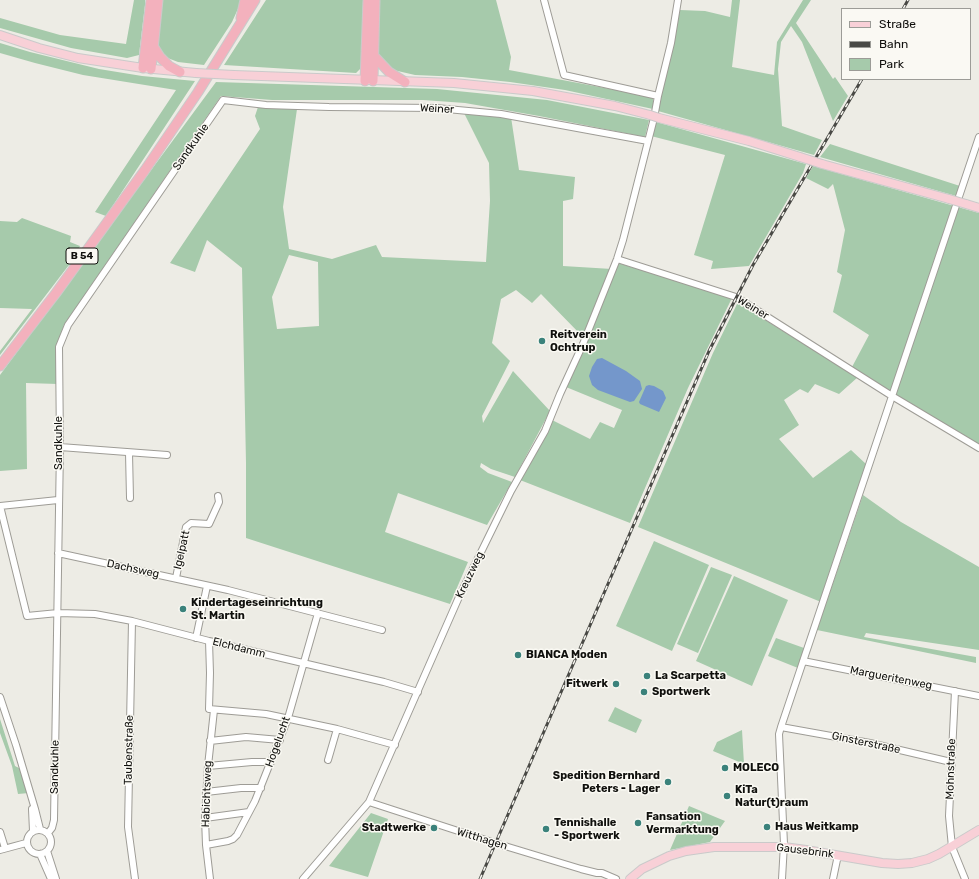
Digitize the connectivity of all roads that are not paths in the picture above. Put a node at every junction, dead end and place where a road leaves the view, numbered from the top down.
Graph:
1 (151, 0) edge
2 (158, 0) edge
3 (245, 0) edge
4 (255, 0) edge
5 (368, 0) edge
6 (375, 0) edge
7 (544, 0) edge
8 (678, 0) edge
9 (238, 29) junction
10 (0, 35) edge
11 (153, 46) junction
12 (374, 55) junction
13 (147, 69) junction
14 (180, 72) junction
15 (369, 81) junction
16 (406, 82) junction
17 (658, 96) junction
18 (223, 100) joint
19 (979, 137) edge
20 (648, 141) junction
21 (979, 208) edge
22 (617, 258) junction
23 (0, 366) edge
24 (892, 396) junction
25 (60, 447) junction
26 (979, 448) edge
27 (129, 453) junction
28 (167, 455) dead end
29 (218, 496) dead end
30 (130, 498) dead end
31 (58, 500) junction
32 (0, 506) edge
33 (58, 553) junction
34 (176, 578) junction
35 (207, 586) junction
36 (58, 613) junction
37 (318, 613) junction
38 (132, 621) junction
39 (382, 630) dead end
40 (196, 638) junction
41 (209, 641) junction
42 (804, 661) junction
43 (303, 664) junction
44 (955, 691) junction
45 (418, 692) junction
46 (979, 696) edge
47 (0, 697) edge
48 (214, 710) junction
49 (288, 718) junction
50 (781, 727) junction
51 (337, 729) junction
52 (280, 740) junction
53 (210, 741) junction
54 (395, 745) junction
55 (328, 760) dead end
56 (271, 762) junction
57 (951, 762) junction
58 (208, 766) junction
59 (261, 788) junction
60 (206, 792) junction
61 (369, 802) junction
62 (249, 812) junction
63 (205, 818) junction
64 (36, 830) junction
65 (979, 830) edge
66 (0, 832) edge
67 (48, 833) junction
68 (26, 843) junction
69 (206, 845) junction
70 (784, 847) junction
71 (952, 847) junction
72 (3, 849) edge
73 (47, 851) junction
74 (40, 854) junction
75 (838, 855) junction
76 (597, 873) junction
77 (51, 879) edge
78 (56, 879) edge
79 (135, 879) edge
80 (210, 879) edge
81 (303, 879) edge
82 (604, 879) edge
83 (616, 879) edge
84 (630, 879) edge
85 (782, 879) edge
86 (833, 879) edge
87 (965, 879) edge

1 - 13 highway
2 - 11 highway
3 - 9 highway
4 - 9 highway, B 54
5 - 15 highway
6 - 12 highway
7 - 17 street
8 - 17 street
9 - 23 highway, B 54
10 - 13 main road
11 - 13 highway
11 - 14 highway
12 - 15 highway
12 - 16 highway
13 - 14 main road
14 - 15 main road, bridge
15 - 16 main road
16 - 21 main road, bridge
17 - 20 street
18 - 20 street, Weiner
18 - 25 street, Sandkuhle
19 - 24 street
20 - 22 street
22 - 24 street, Weiner
22 - 45 street, Kreuzweg
24 - 26 street, Weiner
24 - 42 street
25 - 27 street
25 - 31 street, Sandkuhle
27 - 28 street
27 - 30 street
29 - 34 street, Igelpatt
31 - 32 street
31 - 33 street, Sandkuhle
32 - 36 street, Elchdamm
33 - 34 street, Dachsweg
33 - 36 street, Sandkuhle
34 - 35 street, Dachsweg
35 - 37 street, Dachsweg
35 - 40 street
36 - 38 street, Elchdamm
36 - 67 street, Sandkuhle
37 - 39 street, Dachsweg
37 - 43 street, Hogelucht
38 - 40 street, Elchdamm
38 - 79 street, Taubenstraße
40 - 41 street, Elchdamm
41 - 43 street, Elchdamm
41 - 48 street
42 - 44 street, Margueritenweg
42 - 50 street
43 - 45 street, Elchdamm
43 - 49 street, Hogelucht
44 - 46 street, Margueritenweg
44 - 57 street, Mohnstraße
45 - 54 street, Kreuzweg
47 - 64 street
48 - 49 street
48 - 53 street, Habichtsweg
49 - 51 street
49 - 52 street, Hogelucht
50 - 57 street, Ginsterstraße
50 - 70 street
51 - 54 street
51 - 55 street
52 - 53 street
52 - 56 street, Hogelucht
53 - 58 street, Habichtsweg
54 - 61 street, Kreuzweg
56 - 58 street
56 - 59 street, Hogelucht
57 - 71 street, Mohnstraße
58 - 60 street, Habichtsweg
59 - 60 street
59 - 62 street, Hogelucht
60 - 63 street, Habichtsweg
61 - 76 street, Witthagen
61 - 81 street, Kreuzweg
62 - 63 street
62 - 69 street, Hogelucht
63 - 69 street, Habichtsweg
64 - 67 street
64 - 68 street
65 - 71 main road, Gausebrink
66 - 72 street
67 - 73 street
68 - 72 street
68 - 74 street
69 - 80 street, Habichtsweg
70 - 75 main road, Gausebrink
70 - 84 main road, Gausebrink
70 - 85 street
71 - 75 main road, Gausebrink
71 - 87 street, Mohnstraße
73 - 74 street
73 - 78 street
74 - 77 street
75 - 86 street
76 - 82 street, Witthagen
76 - 83 street, Witthagen

